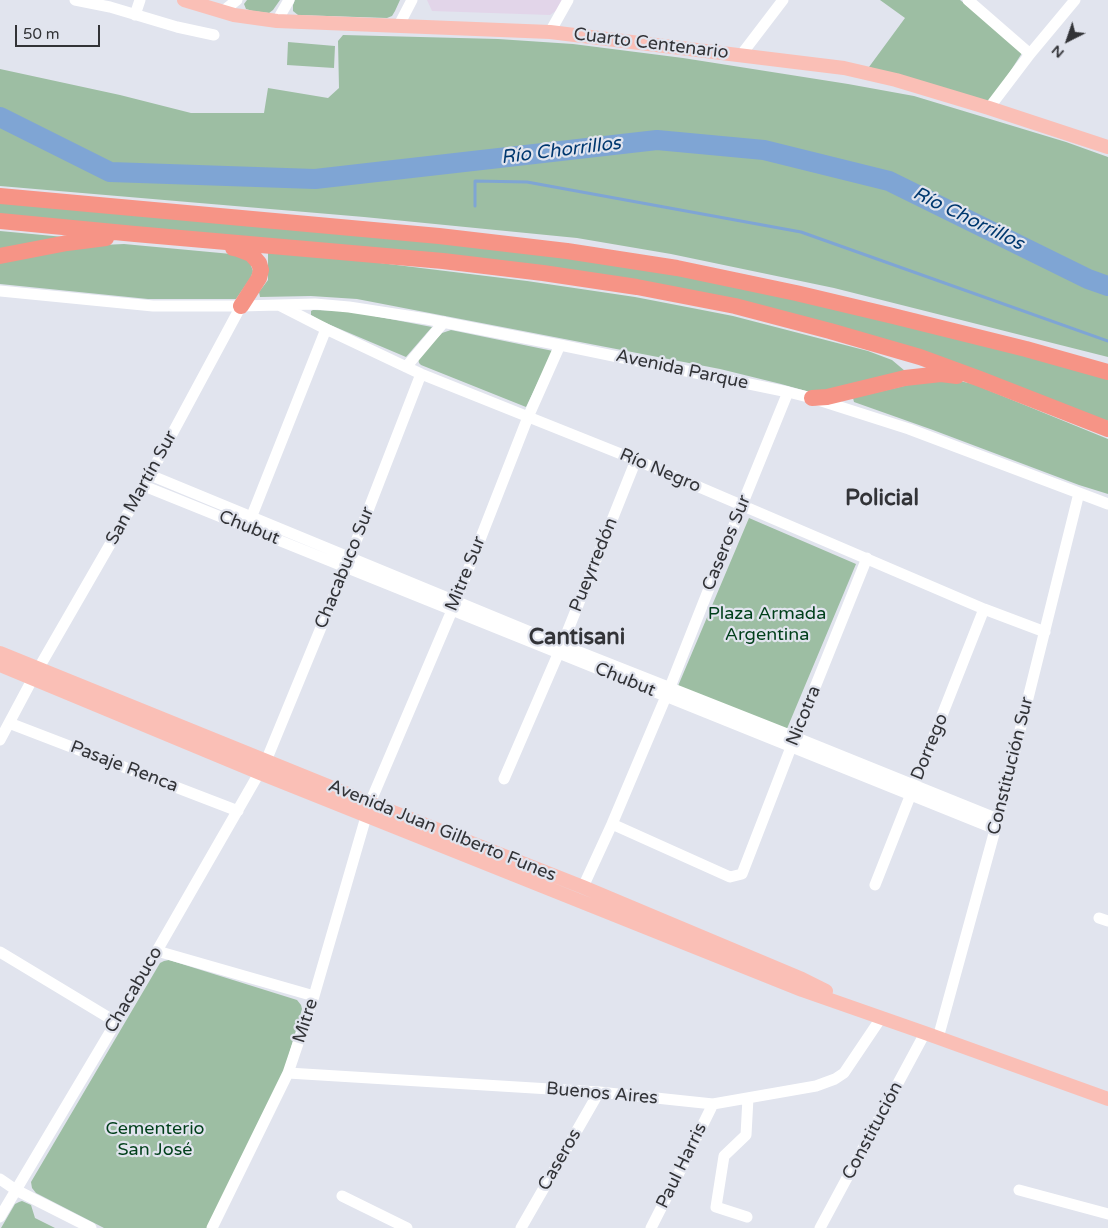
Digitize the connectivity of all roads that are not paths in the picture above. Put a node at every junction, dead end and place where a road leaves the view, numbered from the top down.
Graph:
1 (76, 0) edge
2 (140, 0) edge
3 (184, 0) edge
4 (236, 0) edge
5 (289, 0) edge
6 (412, 0) edge
7 (568, 0) edge
8 (783, 0) edge
9 (968, 0) edge
10 (1075, 0) edge
11 (222, 12) junction
12 (135, 15) junction
13 (277, 21) junction
14 (399, 25) junction
15 (550, 32) junction
16 (214, 35) dead end
17 (1030, 54) junction
18 (741, 55) junction
19 (989, 108) junction
20 (1108, 147) edge
21 (0, 196) edge
22 (0, 221) edge
23 (138, 234) junction
24 (0, 256) edge
25 (0, 291) edge
26 (278, 305) junction
27 (241, 306) junction
28 (444, 322) junction
29 (326, 329) junction
30 (560, 345) junction
31 (406, 367) junction
32 (1108, 372) edge
33 (421, 374) junction
34 (980, 379) junction
35 (788, 392) junction
36 (812, 398) junction
37 (528, 417) junction
38 (1108, 429) edge
39 (636, 460) junction
40 (147, 481) junction
41 (1079, 493) junction
42 (1108, 504) edge
43 (742, 505) junction
44 (249, 522) junction
45 (867, 558) junction
46 (348, 562) junction
47 (454, 605) junction
48 (984, 609) junction
49 (1045, 632) junction
50 (560, 649) junction
51 (0, 653) edge
52 (0, 665) edge
53 (36, 673) junction
54 (668, 692) junction
55 (9, 724) junction
56 (0, 740) edge
57 (793, 742) junction
58 (263, 767) junction
59 (504, 778) dead end
60 (912, 790) junction
61 (368, 810) junction
62 (238, 811) junction
63 (612, 824) junction
64 (996, 824) junction
65 (510, 858) junction
66 (504, 872) junction
67 (875, 885) dead end
68 (583, 887) junction
69 (157, 951) junction
70 (0, 952) edge
71 (314, 996) junction
72 (881, 1018) junction
73 (116, 1022) junction
74 (931, 1035) junction
75 (288, 1073) junction
76 (599, 1092) junction
77 (748, 1098) junction
78 (1108, 1100) edge
79 (713, 1104) junction
80 (0, 1179) edge
81 (16, 1190) junction
82 (1018, 1190) dead end
83 (342, 1196) dead end
84 (1108, 1214) edge
85 (0, 1217) edge
86 (747, 1217) dead end
87 (91, 1228) edge
88 (212, 1228) edge
89 (407, 1228) edge
90 (521, 1228) edge
91 (651, 1228) edge
92 (820, 1228) edge

1 - 12 street
2 - 12 street
3 - 11 main road, Cuarto Centenario
4 - 11 street
5 - 13 street
6 - 14 street
7 - 15 street
8 - 18 street
9 - 17 street
10 - 17 street
11 - 13 main road, Cuarto Centenario
12 - 16 street
13 - 14 main road, Cuarto Centenario
14 - 15 main road, Cuarto Centenario
15 - 18 main road, Cuarto Centenario
17 - 19 street
18 - 19 main road, Cuarto Centenario
19 - 20 main road, Cuarto Centenario
21 - 32 highway
22 - 23 highway
23 - 24 highway
23 - 27 highway
23 - 34 highway
25 - 27 street, Avenida Parque
26 - 27 street, Avenida Parque
26 - 28 street, Avenida Parque
26 - 29 street, Río Negro
27 - 40 street, San Martín Sur
28 - 30 street, Avenida Parque
28 - 31 street
29 - 31 street, Río Negro
29 - 44 street
30 - 35 street, Avenida Parque
30 - 37 street, Mitre Sur
31 - 33 street, Río Negro
33 - 37 street, Río Negro
33 - 46 street, Chacabuco Sur
34 - 36 highway
34 - 38 highway
35 - 36 street, Avenida Parque
35 - 43 street, Caseros Sur
36 - 41 street, Avenida Parque
37 - 39 street, Río Negro
37 - 47 street, Mitre Sur
39 - 43 street, Río Negro
39 - 50 street, Pueyrredón
40 - 44 street, Chubut
40 - 53 street, San Martín Sur
41 - 42 street, Avenida Parque
41 - 49 street, Constitución Sur
43 - 45 street, Río Negro
43 - 54 street, Caseros Sur
44 - 46 street, Chubut
45 - 48 street, Río Negro
45 - 57 street, Nicotra
46 - 47 street, Chubut
46 - 58 street, Chacabuco Sur
47 - 50 street, Chubut
47 - 61 street, Mitre Sur
48 - 49 street, Río Negro
48 - 60 street, Dorrego
49 - 64 street, Constitución Sur
50 - 54 street, Chubut
50 - 59 street, Pueyrredón
51 - 53 main road, Avenida Juan Gilberto Funes
52 - 53 main road, Avenida Juan Gilberto Funes
53 - 55 street, San Martín Sur
53 - 58 main road, Avenida Juan Gilberto Funes
54 - 57 street, Chubut
54 - 63 street, Caseros Sur
55 - 56 street, San Martín Sur
55 - 62 street, Pasaje Renca
57 - 60 street, Chubut
57 - 63 street, Nicotra
58 - 61 main road, Avenida Juan Gilberto Funes
58 - 62 street, Chacabuco
60 - 64 street, Chubut
60 - 67 street, Dorrego
61 - 65 main road, Avenida Juan Gilberto Funes
61 - 66 main road, Avenida Juan Gilberto Funes
61 - 71 street, Mitre
62 - 69 street, Chacabuco
63 - 68 street, Caseros Sur
64 - 74 street, Constitución Sur
65 - 66 main road
65 - 68 main road, Avenida Juan Gilberto Funes
66 - 72 main road, Avenida Juan Gilberto Funes
68 - 72 main road, Avenida Juan Gilberto Funes
69 - 71 street
69 - 73 street, Chacabuco
70 - 73 street
71 - 75 street, Mitre
72 - 74 main road, Avenida Juan Gilberto Funes
72 - 77 street, Buenos Aires
73 - 81 street, Chacabuco
74 - 78 main road, Avenida Juan Gilberto Funes
74 - 92 street, Constitución
75 - 76 street, Buenos Aires
75 - 88 street, Mitre
76 - 79 street, Buenos Aires
76 - 90 street, Caseros
77 - 79 street, Buenos Aires
77 - 86 street
79 - 91 street, Paul Harris
80 - 81 street
81 - 85 street, Chacabuco
81 - 87 street
82 - 84 street
83 - 89 street

